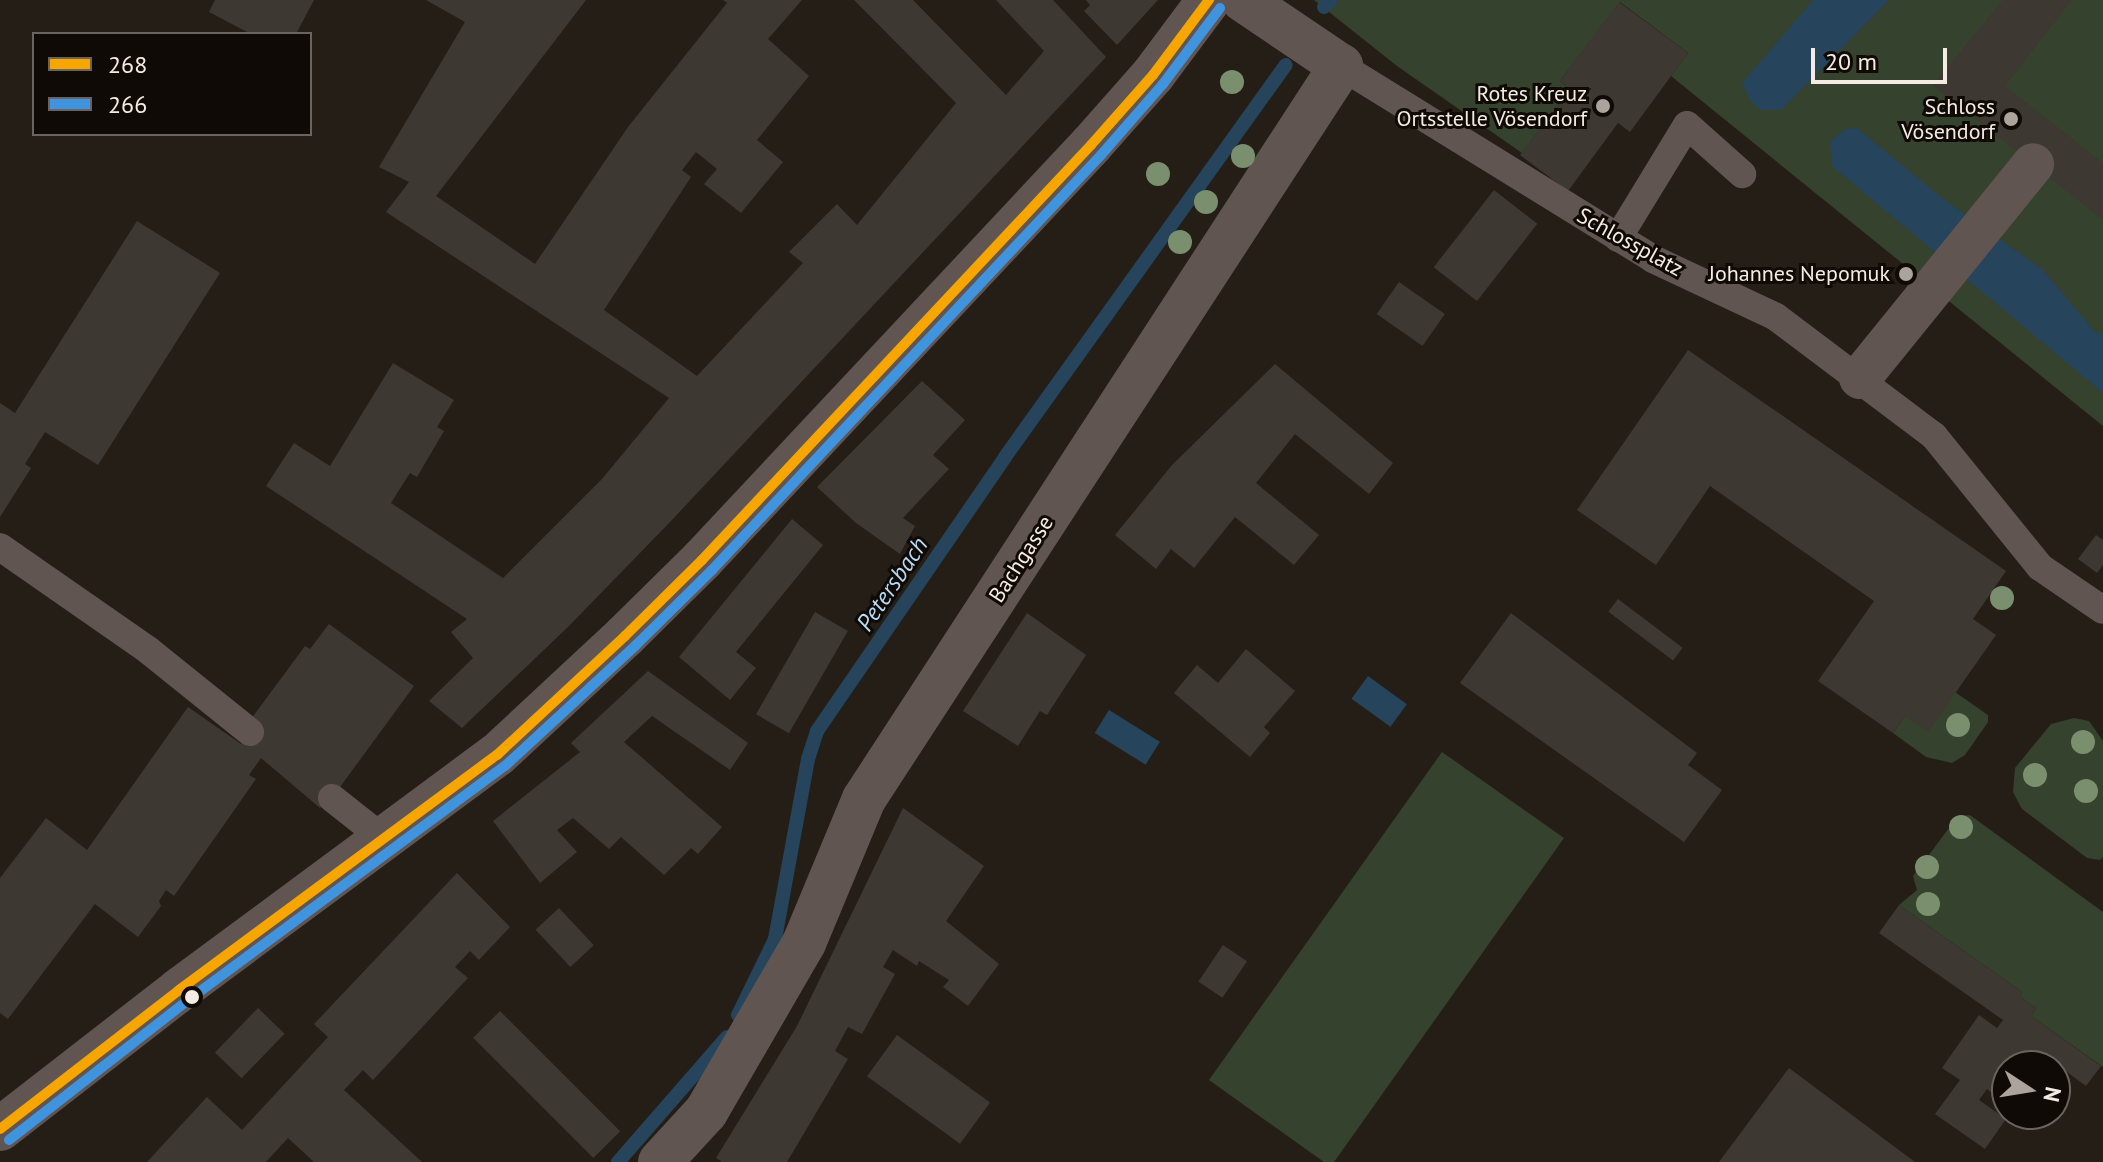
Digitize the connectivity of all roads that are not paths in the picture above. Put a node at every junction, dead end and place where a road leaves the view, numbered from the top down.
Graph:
1 (1209, 0) edge
2 (1243, 0) edge
3 (1341, 66) junction
4 (2033, 164) dead end
5 (1742, 174) dead end
6 (1618, 238) junction
7 (1860, 378) junction
8 (0, 547) edge
9 (2103, 610) edge
10 (250, 732) dead end
11 (332, 798) dead end
12 (384, 839) junction
13 (0, 1129) edge
14 (660, 1162) edge

1 - 12 street
2 - 3 street
3 - 6 lane, Schlossplatz
3 - 14 street, Bachgasse
4 - 7 street
5 - 6 lane
6 - 7 lane, Schlossplatz
7 - 9 lane, Schlossplatz
8 - 10 lane
11 - 12 lane
12 - 13 street

